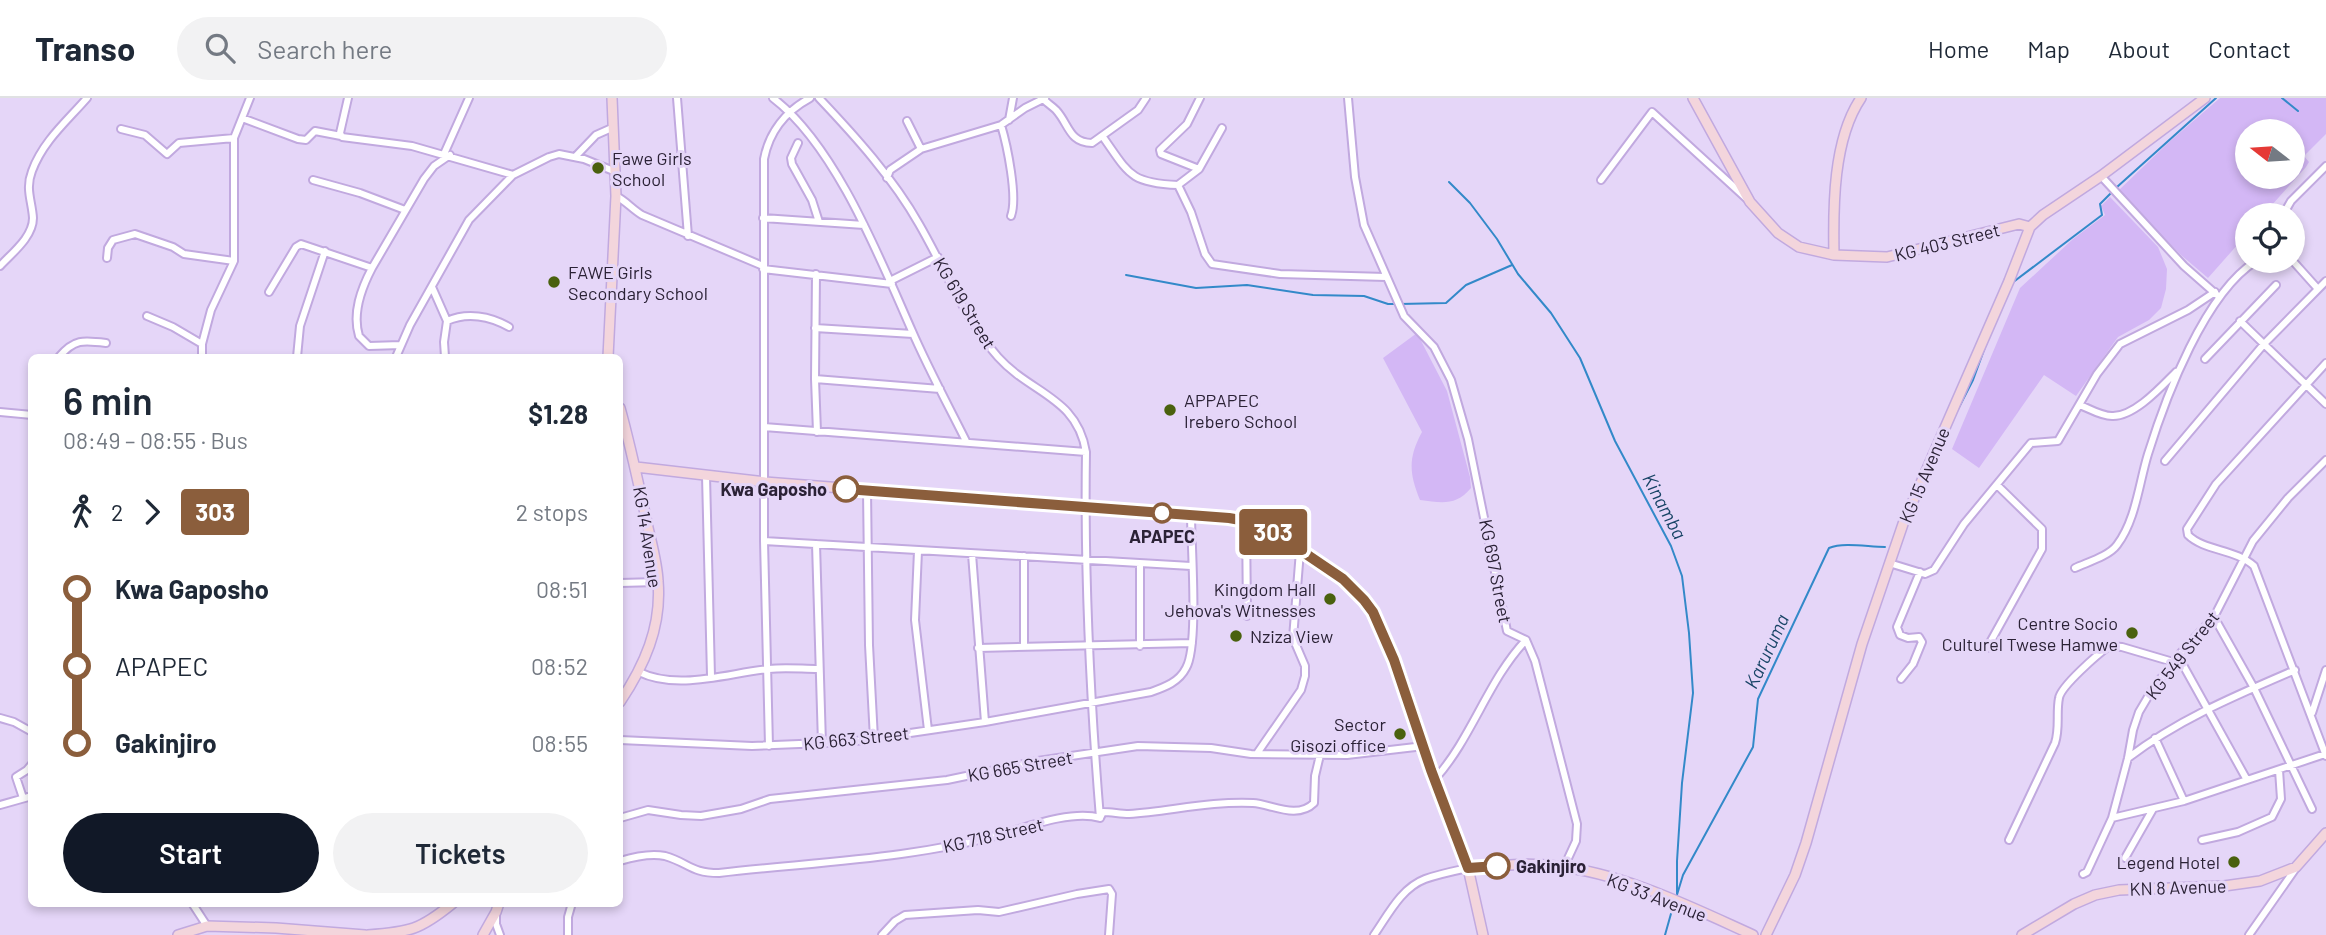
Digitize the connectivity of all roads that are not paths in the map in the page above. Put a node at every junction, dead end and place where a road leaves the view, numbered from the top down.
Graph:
1 (87, 98) edge
2 (250, 98) edge
3 (348, 98) edge
4 (469, 98) edge
5 (612, 98) edge
6 (677, 98) edge
7 (772, 98) edge
8 (810, 98) edge
9 (819, 98) edge
10 (1013, 98) edge
11 (1200, 98) edge
12 (1348, 98) edge
13 (1693, 98) edge
14 (1861, 98) edge
15 (2205, 98) edge
16 (1044, 99) edge
17 (1145, 99) edge
18 (790, 112) junction
19 (242, 118) junction
20 (1009, 120) junction
21 (907, 121) dead end
22 (1001, 125) junction
23 (614, 127) junction
24 (121, 128) dead end
25 (1222, 128) dead end
26 (341, 136) junction
27 (1103, 137) junction
28 (234, 138) junction
29 (798, 143) dead end
30 (921, 149) junction
31 (447, 154) junction
32 (575, 157) junction
33 (2326, 166) edge
34 (1199, 169) junction
35 (616, 172) junction
36 (513, 175) junction
37 (2101, 176) junction
38 (887, 177) junction
39 (313, 180) dead end
40 (1601, 180) dead end
41 (1178, 185) junction
42 (616, 196) junction
43 (1750, 202) junction
44 (2290, 203) edge
45 (405, 210) junction
46 (1011, 216) dead end
47 (763, 218) junction
48 (819, 222) junction
49 (864, 225) junction
50 (2030, 227) junction
51 (688, 236) junction
52 (326, 251) junction
53 (1834, 255) junction
54 (938, 257) junction
55 (107, 258) dead end
56 (234, 261) junction
57 (0, 266) edge
58 (372, 268) junction
59 (763, 268) junction
60 (2238, 273) edge
61 (2304, 273) edge
62 (816, 274) junction
63 (1386, 277) junction
64 (2326, 281) edge
65 (891, 282) junction
66 (2276, 285) dead end
67 (432, 287) junction
68 (2318, 289) junction
69 (269, 292) dead end
70 (2217, 294) junction
71 (146, 316) dead end
72 (447, 321) junction
73 (2240, 321) junction
74 (509, 327) dead end
75 (815, 328) junction
76 (913, 334) junction
77 (106, 343) dead end
78 (202, 344) junction
79 (2264, 344) junction
80 (401, 345) junction
81 (61, 354) edge
82 (202, 354) edge
83 (297, 354) edge
84 (397, 354) edge
85 (445, 354) edge
86 (608, 354) edge
87 (2205, 359) dead end
88 (2326, 363) edge
89 (2179, 370) junction
90 (815, 379) junction
91 (2307, 384) junction
92 (940, 389) junction
93 (2326, 404) edge
94 (2080, 405) junction
95 (0, 412) edge
96 (28, 415) edge
97 (623, 419) edge
98 (764, 427) junction
99 (817, 432) junction
100 (966, 442) junction
101 (1086, 452) junction
102 (2165, 460) dead end
103 (2326, 460) edge
104 (636, 467) junction
105 (706, 476) junction
106 (765, 482) junction
107 (1997, 485) junction
108 (867, 491) junction
109 (1086, 508) junction
110 (1191, 515) junction
111 (1246, 521) junction
112 (764, 541) junction
113 (816, 544) junction
114 (867, 547) junction
115 (918, 551) junction
116 (1300, 551) junction
117 (972, 554) junction
118 (1024, 556) junction
119 (2244, 558) junction
120 (1087, 560) junction
121 (1889, 563) junction
122 (1140, 564) junction
123 (1191, 566) junction
124 (2076, 568) dead end
125 (1920, 572) junction
126 (658, 582) junction
127 (623, 583) edge
128 (1247, 616) dead end
129 (2214, 617) junction
130 (1526, 640) junction
131 (1192, 643) junction
132 (1088, 646) junction
133 (1140, 646) junction
134 (1024, 647) junction
135 (978, 648) junction
136 (1987, 648) dead end
137 (2175, 659) junction
138 (766, 669) junction
139 (818, 669) junction
140 (2295, 670) junction
141 (2326, 670) edge
142 (639, 672) junction
143 (711, 676) junction
144 (1901, 679) dead end
145 (2253, 688) junction
146 (623, 697) edge
147 (1091, 703) junction
148 (2206, 709) junction
149 (2311, 715) junction
150 (0, 718) edge
151 (985, 722) junction
152 (28, 730) edge
153 (928, 730) junction
154 (2155, 738) junction
155 (874, 739) junction
156 (623, 740) edge
157 (822, 744) junction
158 (769, 746) junction
159 (1424, 747) junction
160 (1258, 752) junction
161 (1094, 754) junction
162 (1320, 755) junction
163 (2325, 755) edge
164 (2128, 758) junction
165 (2291, 765) junction
166 (28, 769) edge
167 (2279, 770) junction
168 (1435, 779) junction
169 (2247, 780) junction
170 (28, 796) edge
171 (23, 797) junction
172 (2184, 801) junction
173 (0, 805) edge
174 (2153, 809) junction
175 (2312, 809) dead end
176 (623, 817) edge
177 (1100, 818) junction
178 (2112, 818) junction
179 (2326, 833) edge
180 (2009, 840) dead end
181 (2202, 840) dead end
182 (2125, 858) dead end
183 (623, 860) edge
184 (1564, 867) junction
185 (2296, 867) junction
186 (1468, 868) junction
187 (2083, 874) dead end
188 (195, 907) edge
189 (448, 907) edge
190 (571, 907) edge
191 (498, 908) edge
192 (207, 926) junction
193 (222, 926) junction
194 (177, 935) edge
195 (228, 935) edge
196 (367, 935) edge
197 (483, 935) edge
198 (500, 935) edge
199 (568, 935) edge
200 (882, 935) edge
201 (1109, 935) edge
202 (1374, 935) edge
203 (1483, 935) edge
204 (1753, 935) edge
205 (1766, 935) edge
206 (2022, 935) edge
207 (2249, 935) edge

1 - 57 street
2 - 19 street
3 - 26 street
4 - 31 street
5 - 23 main road
6 - 51 street
7 - 18 street
8 - 18 street
9 - 38 street, KG 619 Street
10 - 20 street
11 - 34 street
12 - 63 street
13 - 43 main road, KG 403 Street
14 - 53 main road
15 - 37 main road
16 - 20 street
16 - 27 street
17 - 27 street
18 - 47 street
18 - 49 street
19 - 26 street
19 - 28 street
20 - 22 street
21 - 30 street
22 - 30 street
22 - 46 street
23 - 32 street
23 - 35 main road
24 - 28 street
25 - 34 street
26 - 31 street
27 - 41 street
28 - 56 street
29 - 48 street
30 - 38 street
31 - 36 street
31 - 45 street
32 - 35 street
32 - 36 street
33 - 44 street
34 - 41 street
35 - 42 main road
36 - 67 street
37 - 50 main road
37 - 70 street
38 - 54 street, KG 619 Street
39 - 45 street
40 - 43 street
41 - 63 street
42 - 51 street
42 - 86 main road
43 - 53 main road, KG 403 Street
45 - 58 street
47 - 48 street
47 - 59 street
48 - 49 street
49 - 65 street
50 - 53 main road, KG 403 Street
50 - 121 main road, KG 15 Avenue
51 - 59 street
52 - 58 street
52 - 69 street
52 - 83 street
54 - 65 street
54 - 101 street, KG 619 Street
55 - 56 street
56 - 78 street
58 - 80 street
59 - 62 street
59 - 98 street
60 - 70 street
61 - 68 street
62 - 65 street
62 - 75 street
63 - 130 street, KG 697 Street
64 - 68 street
65 - 76 street
66 - 73 street
67 - 72 street
67 - 80 street
68 - 79 street
70 - 89 street
70 - 94 street
71 - 78 street
72 - 74 street
72 - 85 street
73 - 79 street
73 - 87 street
75 - 76 street
75 - 90 street
76 - 92 street
77 - 81 street
78 - 82 street
79 - 91 street
79 - 102 street
80 - 84 street
88 - 91 street
89 - 94 street
89 - 124 street
90 - 92 street
90 - 99 street
91 - 93 street
91 - 119 street
92 - 100 street
94 - 107 street
95 - 96 street
97 - 104 main road, KG 14 Avenue
98 - 99 street
98 - 106 street
99 - 100 street
100 - 101 street
101 - 109 street, KG 619 Street
103 - 119 street, KG 549 Street
104 - 105 main road
104 - 126 main road, KG 14 Avenue
105 - 106 main road
105 - 143 street
106 - 108 main road
106 - 112 street
107 - 125 street
107 - 136 street
108 - 109 main road
108 - 114 street
109 - 110 main road
109 - 120 street, KG 619 Street
110 - 111 main road
110 - 123 street, KG 663 Street
111 - 116 main road
111 - 128 street
112 - 113 street
112 - 138 street
113 - 114 street
113 - 139 street
114 - 115 street
114 - 155 street
115 - 117 street
115 - 153 street
116 - 159 main road
116 - 160 street
117 - 118 street
117 - 135 street
118 - 120 street
118 - 134 street
119 - 129 street, KG 549 Street
119 - 140 street
120 - 122 street
120 - 132 street, KG 619 Street
121 - 125 street
121 - 205 main road, KG 15 Avenue
122 - 123 street
122 - 133 street
123 - 131 street, KG 663 Street
125 - 144 street
126 - 127 street
126 - 142 main road, KG 14 Avenue
129 - 137 street, KG 549 Street
129 - 145 street
130 - 168 street
130 - 184 street, KG 697 Street
131 - 133 street
131 - 147 street, KG 663 Street
132 - 133 street
132 - 134 street
132 - 147 street, KG 619 Street
134 - 135 street
135 - 151 street
137 - 148 street
137 - 164 street, KG 549 Street
137 - 180 street
138 - 139 street
138 - 143 street
138 - 158 street
139 - 157 street
140 - 145 street
140 - 149 street
141 - 149 street
142 - 143 street
142 - 146 main road, KG 14 Avenue
145 - 148 street
145 - 165 street
147 - 151 street, KG 663 Street
147 - 161 street, KG 619 Street
148 - 154 street
148 - 169 street
149 - 163 street
150 - 152 street
151 - 153 street, KG 663 Street
153 - 155 street, KG 663 Street
154 - 164 street
154 - 172 street
155 - 157 street, KG 663 Street
156 - 158 street, KG 663 Street
157 - 158 street, KG 663 Street
159 - 162 street, KG 665 Street
159 - 168 main road
160 - 161 street, KG 665 Street
160 - 162 street, KG 665 Street
161 - 176 street, KG 665 Street
161 - 177 street, KG 619 Street
162 - 177 street, KG 718 Street
163 - 165 street
164 - 178 street, KG 549 Street
165 - 167 street
165 - 175 street
166 - 171 street
167 - 169 street
167 - 181 street
168 - 186 main road
169 - 172 street
170 - 171 street
171 - 173 street
172 - 174 street
174 - 178 street
174 - 182 street
177 - 183 street, KG 718 Street
178 - 187 street, KG 549 Street
179 - 185 main road, KN 8 Avenue
184 - 186 main road, KG 33 Avenue
184 - 204 main road, KG 33 Avenue
185 - 206 main road, KN 8 Avenue
185 - 207 street
186 - 202 street
186 - 203 main road
188 - 192 street
189 - 196 main road
190 - 199 street
191 - 197 main road
191 - 198 street
192 - 193 main road
192 - 194 main road
193 - 195 street
193 - 196 main road
200 - 201 street

